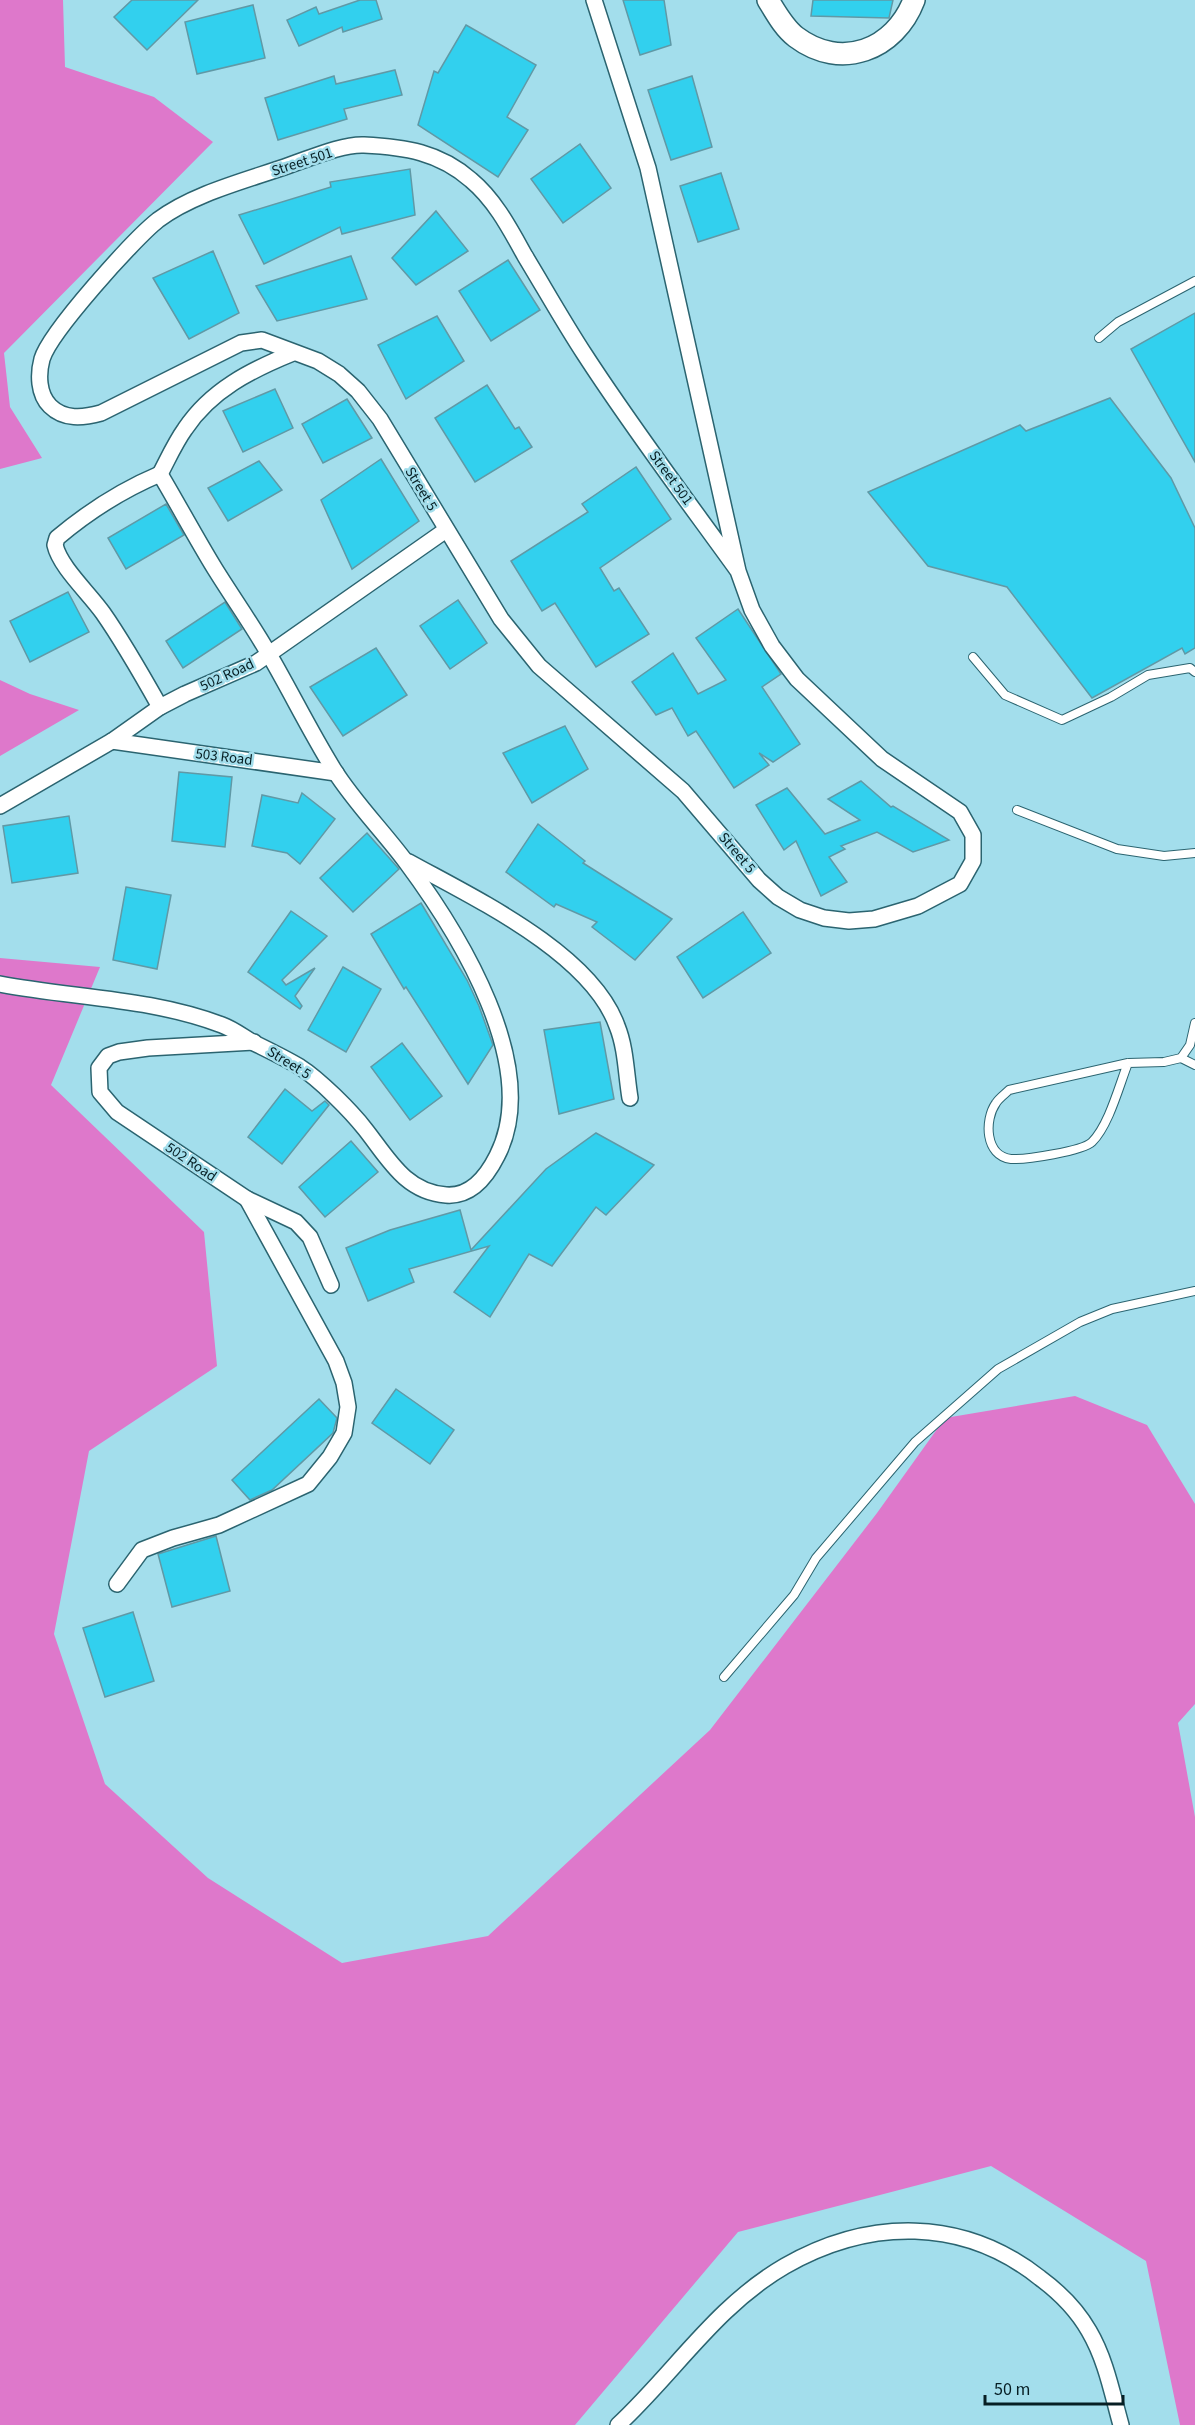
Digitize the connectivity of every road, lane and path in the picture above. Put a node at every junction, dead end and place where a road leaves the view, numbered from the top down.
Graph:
1 (594, 0) edge
2 (768, 0) edge
3 (914, 0) edge
4 (1195, 281) edge
5 (1099, 338) dead end
6 (293, 353) junction
7 (160, 474) junction
8 (446, 530) junction
9 (738, 571) junction
10 (269, 654) junction
11 (973, 657) dead end
12 (1195, 672) edge
13 (160, 707) junction
14 (112, 741) junction
15 (336, 773) junction
16 (0, 806) edge
17 (1017, 810) dead end
18 (1195, 853) edge
19 (404, 860) junction
20 (0, 984) edge
21 (1195, 1023) edge
22 (254, 1042) junction
23 (1181, 1058) junction
24 (1128, 1063) junction
25 (1195, 1065) edge
26 (630, 1098) dead end
27 (247, 1199) junction
28 (331, 1285) dead end
29 (1195, 1291) edge
30 (117, 1584) dead end
31 (724, 1677) dead end
32 (618, 2425) edge
33 (1121, 2425) edge

1 - 9 street, Street 5
2 - 3 street
4 - 5 lane
6 - 7 street
6 - 8 street, Street 5
6 - 9 street, Street 501
7 - 10 street, Street 5
7 - 13 street
8 - 9 street, Street 5
8 - 10 street, 502 Road
10 - 13 street, 502 Road
10 - 15 street, Street 5
11 - 12 lane
13 - 14 street, 502 Road
14 - 15 street, 503 Road
14 - 16 street, 502 Road
15 - 19 street, Street 5
17 - 18 lane
19 - 22 street, Street 5
19 - 26 street
20 - 22 street, Street 5
21 - 23 lane
22 - 27 street, 502 Road
23 - 24 lane
23 - 25 lane
24 - 24 lane
27 - 28 street, 502 Road
27 - 30 street
29 - 31 lane
32 - 33 street

